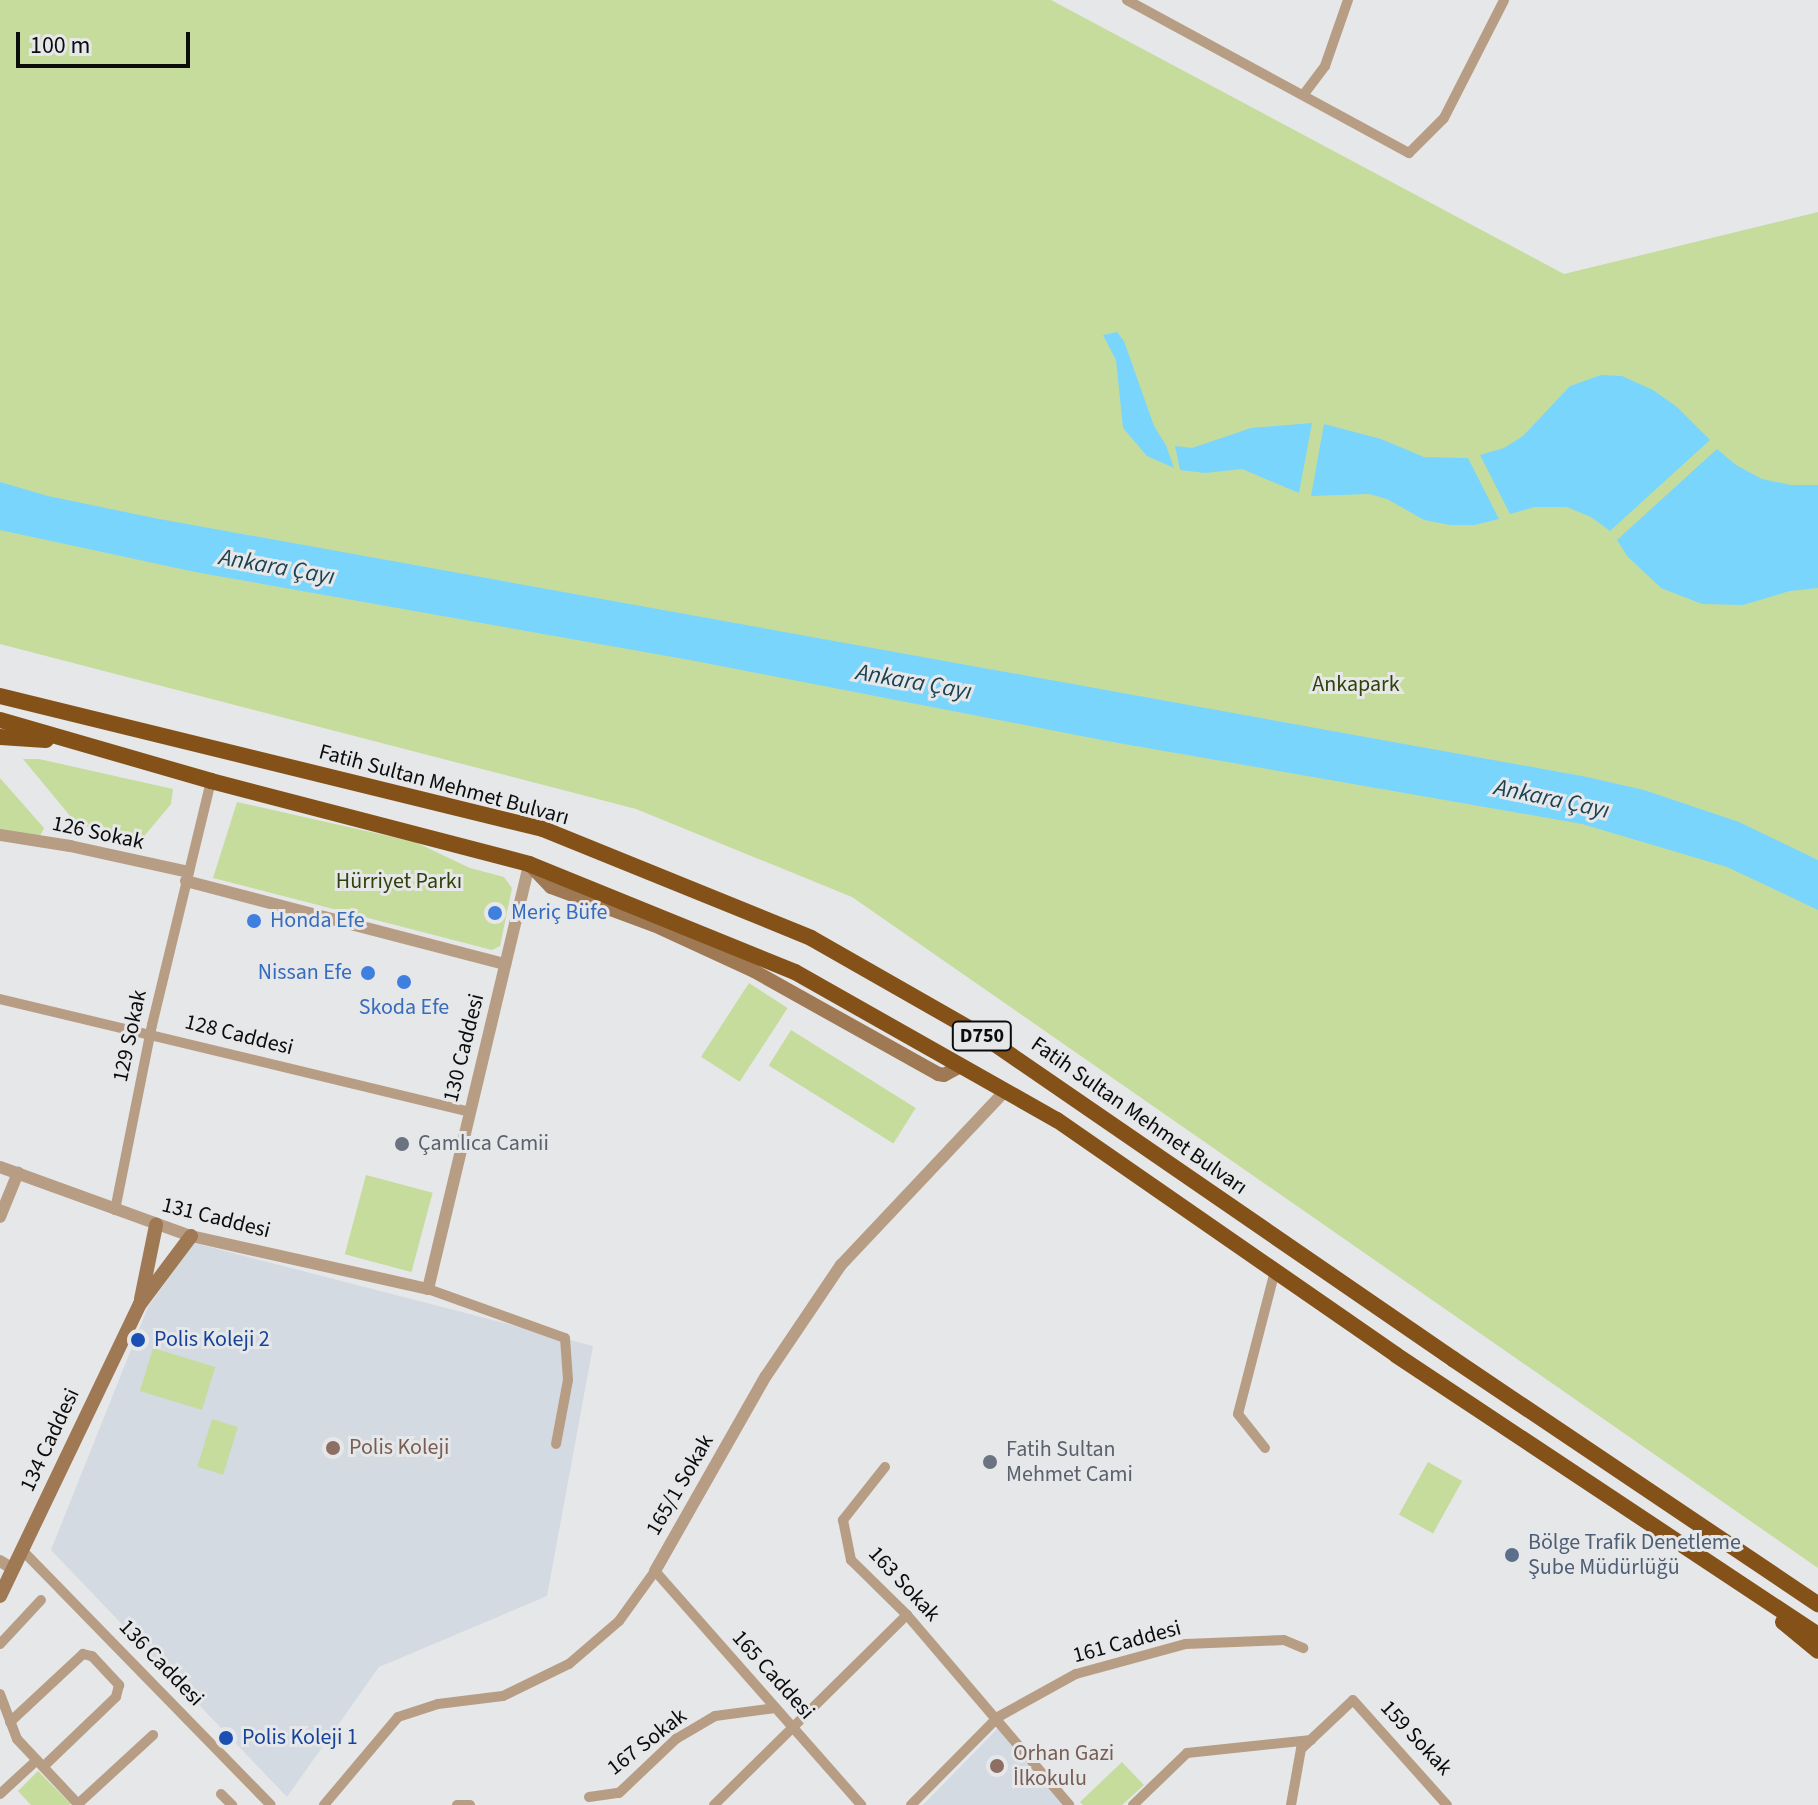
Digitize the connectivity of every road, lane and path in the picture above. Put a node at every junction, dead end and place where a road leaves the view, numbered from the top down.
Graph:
1 (1127, 0) edge
2 (1348, 0) edge
3 (1504, 0) edge
4 (1304, 94) junction
5 (0, 688) edge
6 (0, 696) edge
7 (34, 705) junction
8 (0, 720) edge
9 (0, 737) edge
10 (76, 742) junction
11 (211, 781) junction
12 (0, 835) edge
13 (529, 864) junction
14 (187, 876) junction
15 (505, 964) junction
16 (0, 999) edge
17 (150, 1034) junction
18 (1005, 1091) junction
19 (469, 1112) junction
20 (0, 1167) edge
21 (18, 1173) junction
22 (115, 1210) junction
23 (0, 1217) edge
24 (156, 1225) junction
25 (191, 1236) junction
26 (1275, 1271) junction
27 (428, 1289) junction
28 (140, 1304) junction
29 (556, 1444) dead end
30 (1265, 1448) dead end
31 (885, 1467) dead end
32 (22, 1550) junction
33 (1708, 1559) junction
34 (0, 1561) edge
35 (13, 1569) junction
36 (655, 1571) junction
37 (0, 1596) edge
38 (41, 1600) dead end
39 (1817, 1603) edge
40 (907, 1615) junction
41 (1818, 1635) edge
42 (0, 1644) edge
43 (1303, 1648) dead end
44 (1818, 1651) edge
45 (0, 1694) edge
46 (775, 1708) junction
47 (998, 1717) junction
48 (10, 1722) junction
49 (793, 1728) junction
50 (153, 1735) dead end
51 (1311, 1740) junction
52 (40, 1764) junction
53 (0, 1794) edge
54 (221, 1794) dead end
55 (589, 1797) dead end
56 (79, 1804) edge
57 (232, 1805) edge
58 (271, 1805) edge
59 (324, 1805) edge
60 (457, 1805) edge
61 (470, 1805) edge
62 (714, 1805) edge
63 (861, 1805) edge
64 (911, 1805) edge
65 (1069, 1805) edge
66 (1133, 1805) edge
67 (1291, 1805) edge
68 (1447, 1805) edge

1 - 4 street
2 - 4 street
3 - 4 street
5 - 7 highway
6 - 7 highway, Fatih Sultan Mehmet Bulvarı / D750
7 - 39 highway, Fatih Sultan Mehmet Bulvarı / D750
8 - 10 highway, D750
9 - 10 highway
10 - 11 highway, D750
11 - 13 highway, D750
11 - 14 street, 129 Sokak
12 - 14 street, 126 Sokak
13 - 15 street, 130 Caddesi
13 - 18 highway, D750
14 - 15 street, 126 Sokak
14 - 17 street, 129 Sokak
15 - 19 street, 130 Caddesi
16 - 17 street, 128 Caddesi
17 - 19 street, 128 Caddesi
17 - 22 street, 129 Sokak
18 - 26 highway, D750
18 - 36 street, 165/1 Sokak
19 - 27 street, 130 Caddesi
20 - 21 street, 131 Caddesi
21 - 22 street, 131 Caddesi
21 - 23 street
22 - 24 street, 131 Caddesi
24 - 25 street, 131 Caddesi
24 - 28 main road, 134 Caddesi
25 - 27 street, 131 Caddesi
25 - 28 main road, 134 Caddesi
26 - 30 street
26 - 33 highway, D750
27 - 29 street
28 - 32 main road, 134 Caddesi
31 - 40 street, 163 Sokak
32 - 35 main road, 134 Caddesi
32 - 58 street, 136 Caddesi
33 - 41 highway, D750
33 - 44 highway
34 - 35 street
35 - 37 main road, 134 Caddesi
36 - 46 street, 165 Caddesi
36 - 59 street, 165/1 Sokak
38 - 42 street
40 - 47 street, 163 Sokak
40 - 49 street
43 - 47 street, 161 Caddesi
45 - 48 street
46 - 49 street, 165 Caddesi
46 - 55 street, 167 Sokak
47 - 64 street, 161 Caddesi
47 - 65 street, 163 Sokak
48 - 52 street
48 - 52 street
49 - 62 street
49 - 63 street, 165 Caddesi
50 - 56 street
51 - 66 street
51 - 67 street
51 - 68 street, 159 Sokak
52 - 53 street
52 - 56 street
54 - 57 street
60 - 61 street

